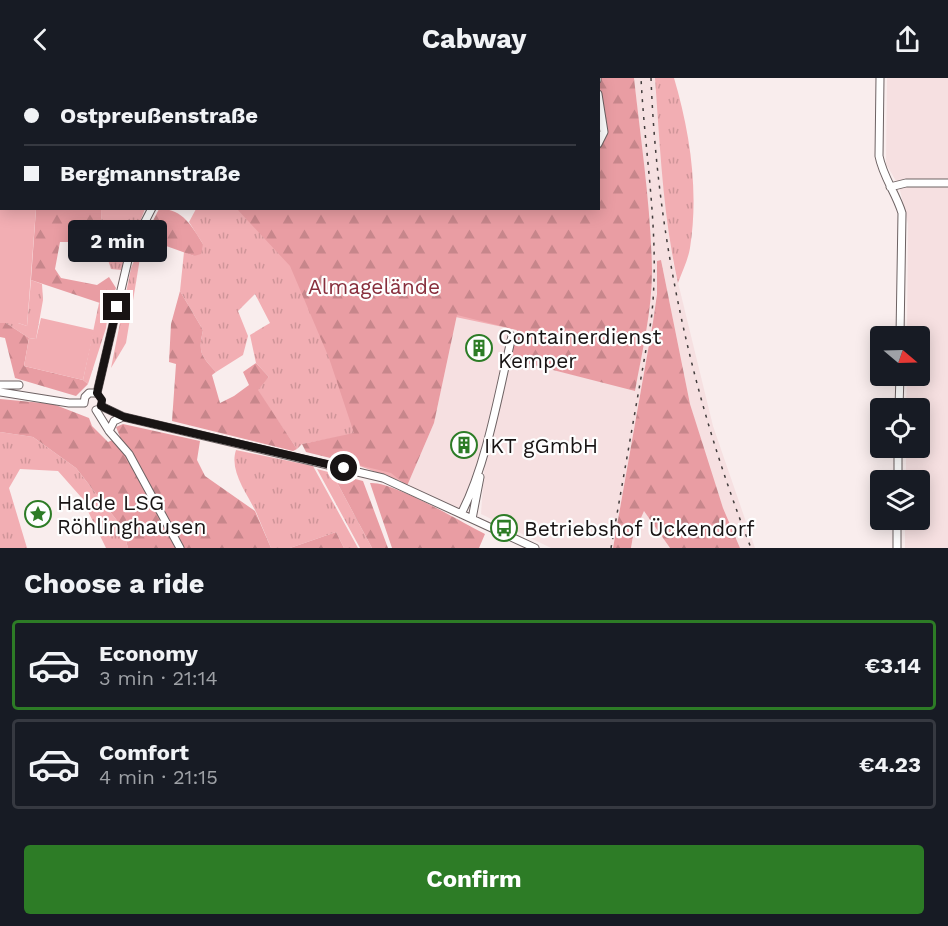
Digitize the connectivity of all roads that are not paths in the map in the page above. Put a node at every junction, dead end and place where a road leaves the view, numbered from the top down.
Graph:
1 (880, 78) edge
2 (600, 107) edge
3 (600, 140) edge
4 (948, 183) edge
5 (890, 187) junction
6 (151, 210) edge
7 (900, 326) edge
8 (512, 336) dead end
9 (0, 385) edge
10 (19, 386) dead end
11 (0, 392) edge
12 (97, 393) junction
13 (84, 403) junction
14 (98, 408) junction
15 (124, 417) junction
16 (110, 431) junction
17 (482, 459) junction
18 (461, 514) junction
19 (472, 519) junction
20 (897, 530) edge
21 (179, 546) edge
22 (535, 548) edge
23 (897, 548) edge

1 - 5 street
2 - 3 street
4 - 5 street
5 - 7 street
6 - 12 street
8 - 17 street
9 - 10 street
11 - 13 street
12 - 13 street
12 - 14 street
13 - 14 street
14 - 15 street
14 - 16 street
15 - 16 street
15 - 18 street
16 - 21 street
17 - 18 street
17 - 19 street
18 - 19 street
19 - 22 street
20 - 23 street

